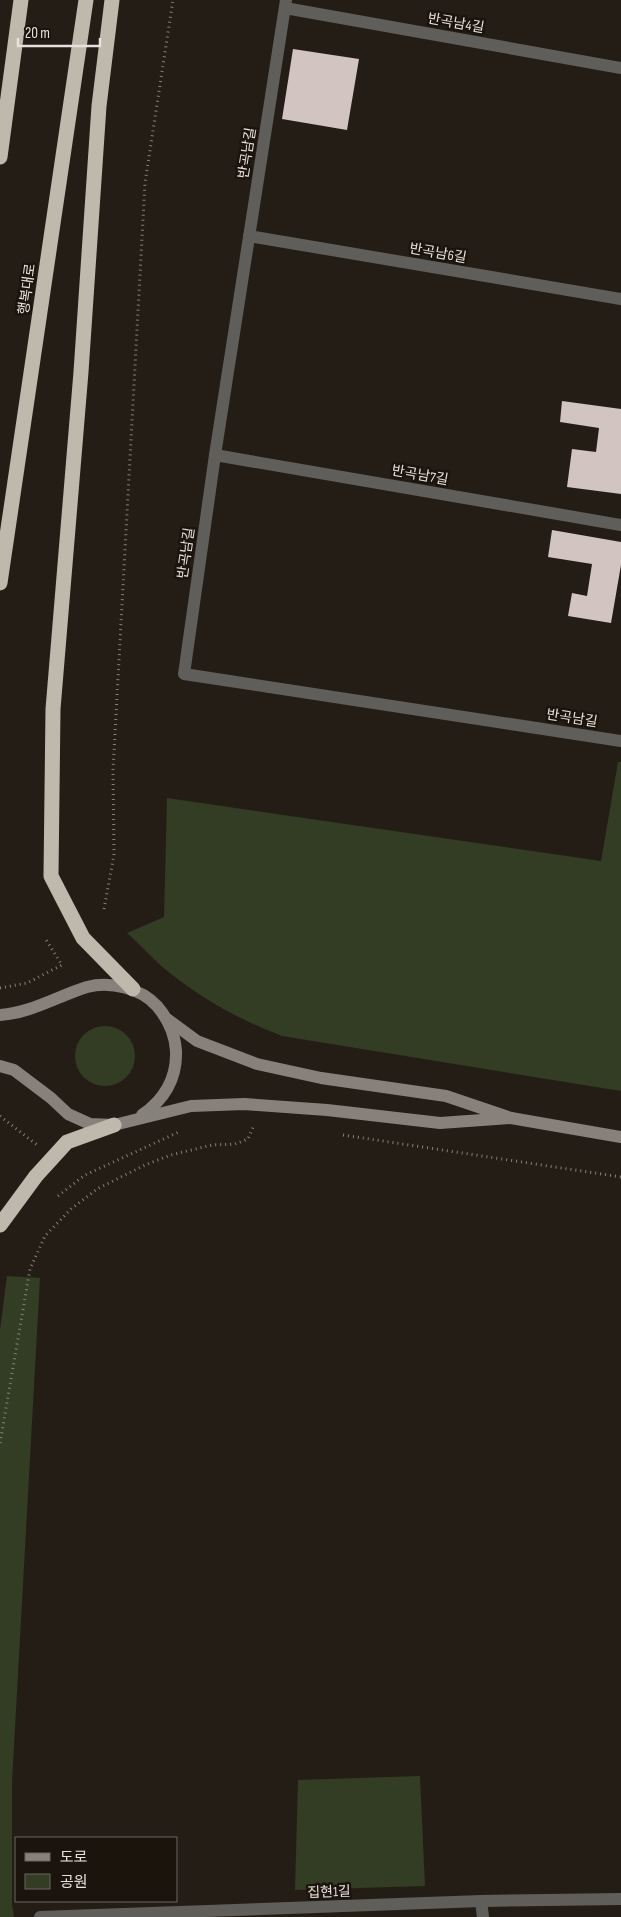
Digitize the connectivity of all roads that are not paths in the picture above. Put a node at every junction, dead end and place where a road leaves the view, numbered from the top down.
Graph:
1 (21, 0) edge
2 (86, 0) edge
3 (112, 0) edge
4 (286, 4) edge
5 (621, 68) edge
6 (0, 157) edge
7 (249, 236) junction
8 (621, 299) edge
9 (215, 455) junction
10 (621, 525) edge
11 (0, 583) edge
12 (621, 741) edge
13 (133, 990) junction
14 (0, 1015) edge
15 (167, 1019) junction
16 (0, 1066) edge
17 (511, 1118) junction
18 (136, 1119) junction
19 (114, 1125) junction
20 (621, 1137) edge
21 (0, 1225) edge
22 (621, 1899) edge
23 (481, 1901) junction
24 (247, 1914) edge
25 (40, 1917) edge
26 (483, 1917) edge

1 - 6 highway
2 - 11 highway, 행복대로
3 - 13 highway
4 - 5 street, 반곡남4길
4 - 7 street, 반곡남길
7 - 8 street, 반곡남6길
7 - 9 street, 반곡남길
9 - 10 street, 반곡남7길
9 - 12 street, 반곡남길
13 - 14 street
13 - 15 street
15 - 17 street
15 - 18 street
16 - 19 street
17 - 18 street
17 - 20 street
18 - 19 street
19 - 21 highway
22 - 23 street, 집현1길
23 - 24 street, 집현1길
23 - 26 street
24 - 25 street, 집현1길

